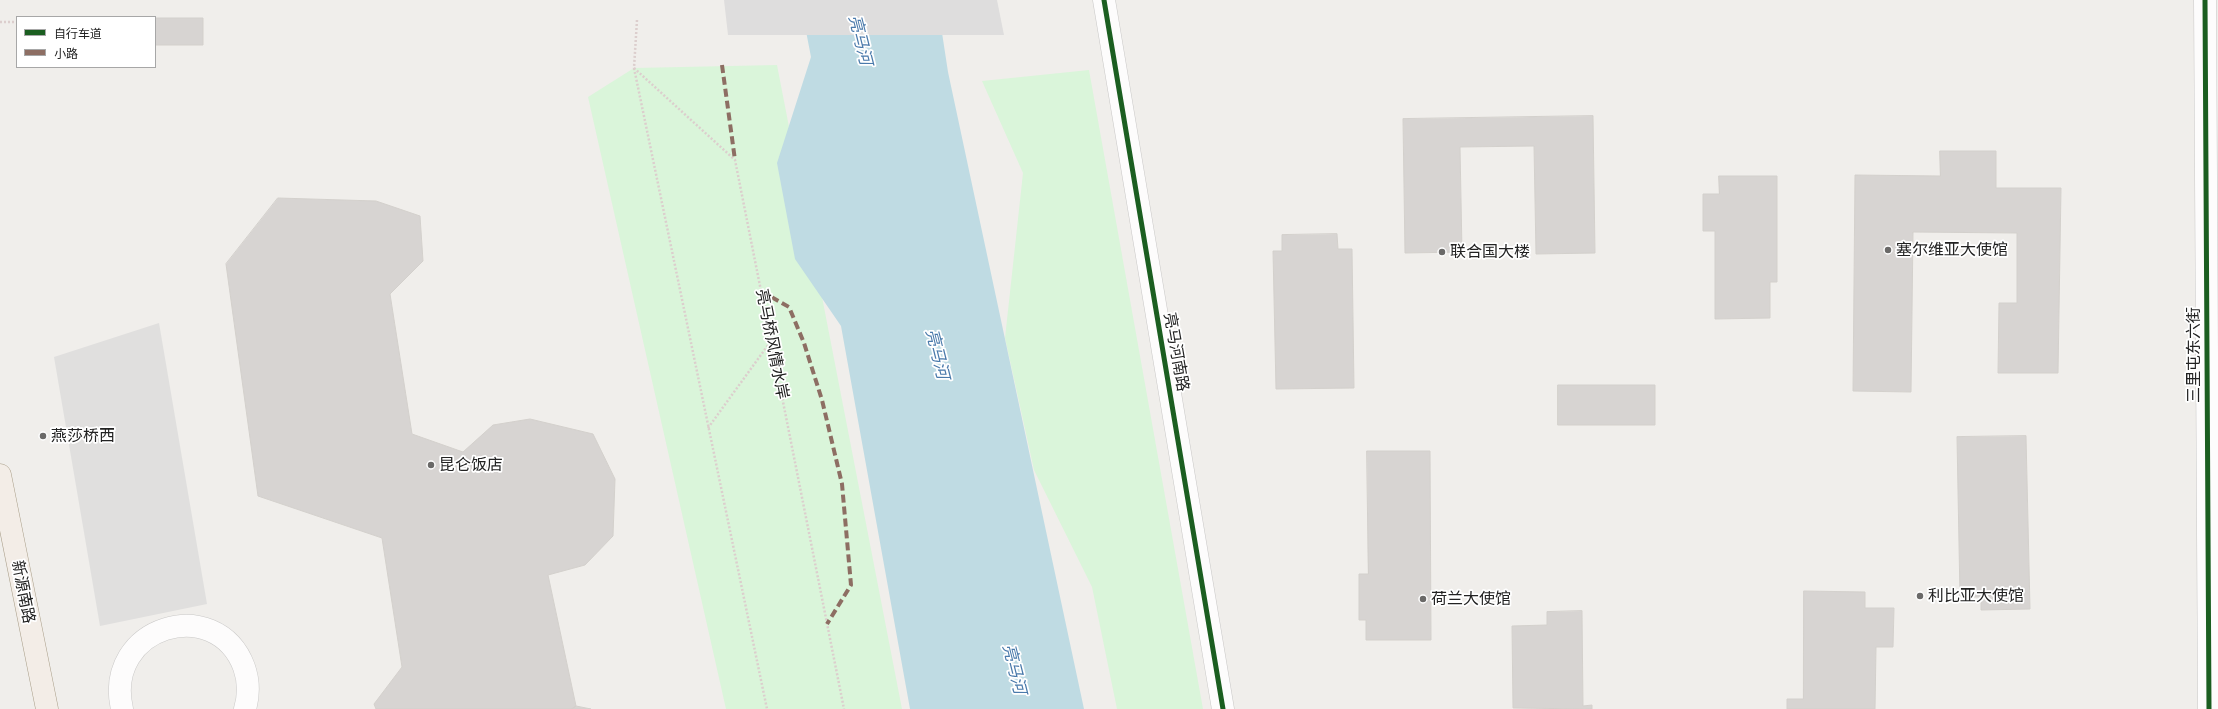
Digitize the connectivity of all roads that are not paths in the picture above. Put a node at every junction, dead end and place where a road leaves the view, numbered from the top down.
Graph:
1 (1104, 0) edge
2 (2205, 0) edge
3 (0, 475) edge
4 (47, 709) edge
5 (122, 709) edge
6 (245, 709) edge
7 (1223, 709) edge
8 (2209, 709) edge

1 - 7 street, 亮马河南路
2 - 8 street, 三里屯东六街
3 - 4 main road, 新源南路
5 - 6 street

